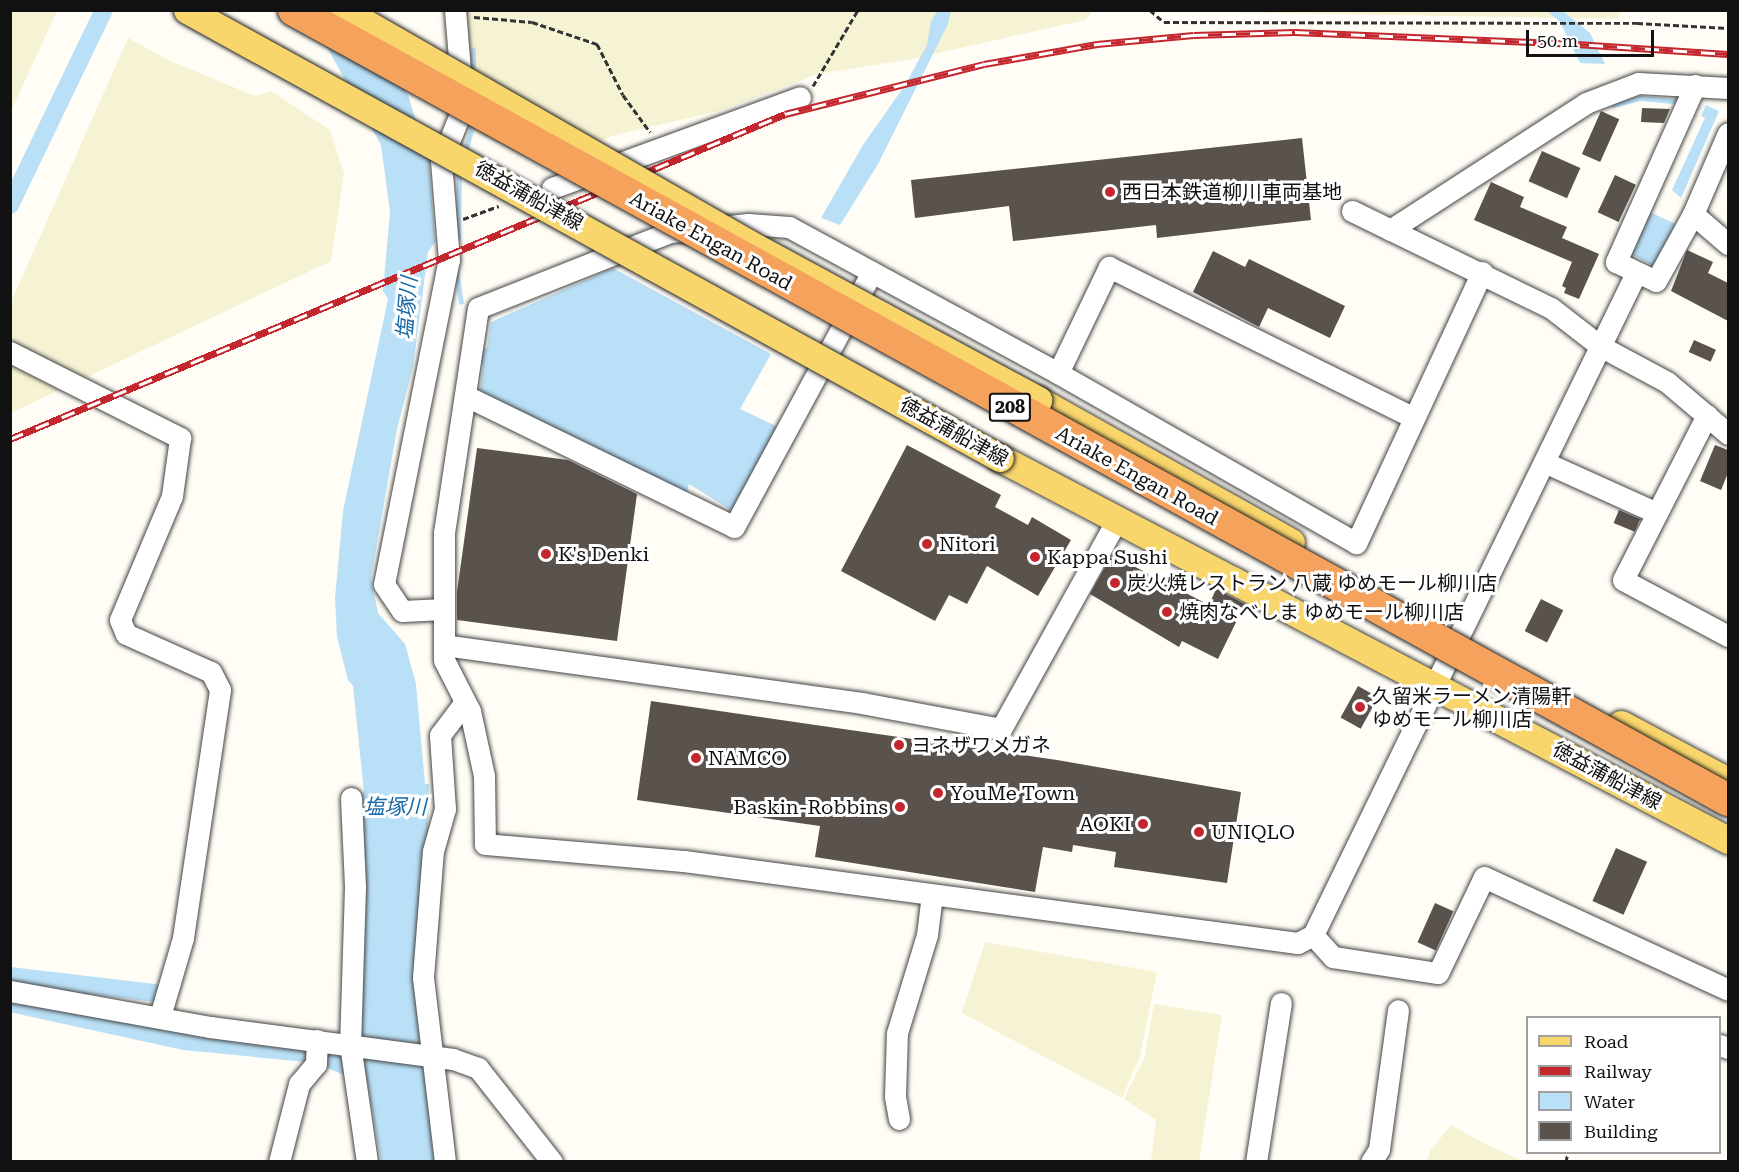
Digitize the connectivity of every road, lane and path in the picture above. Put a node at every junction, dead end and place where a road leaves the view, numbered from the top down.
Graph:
1 (187, 10) edge
2 (294, 10) edge
3 (343, 10) edge
4 (858, 10) edge
5 (1150, 10) edge
6 (456, 13) edge
7 (1728, 28) edge
8 (1695, 85) junction
9 (1728, 88) edge
10 (800, 97) joint
11 (1728, 133) edge
12 (663, 149) junction
13 (552, 188) dead end
14 (1352, 212) dead end
15 (1693, 214) junction
16 (1390, 230) junction
17 (1728, 244) edge
18 (1482, 272) junction
19 (1636, 273) junction
20 (871, 274) junction
21 (1600, 346) junction
22 (10, 352) edge
23 (1058, 373) junction
24 (466, 396) junction
25 (1707, 415) junction
26 (1414, 418) junction
27 (1728, 434) edge
28 (1544, 462) junction
29 (1264, 490) junction
30 (1657, 513) junction
31 (1251, 519) junction
32 (1117, 520) junction
33 (444, 609) junction
34 (1460, 634) junction
35 (1728, 636) edge
36 (444, 645) junction
37 (1437, 684) junction
38 (465, 702) junction
39 (1728, 781) edge
40 (351, 798) dead end
41 (1728, 800) edge
42 (1728, 840) edge
43 (932, 894) junction
44 (1313, 935) junction
45 (1728, 990) edge
46 (10, 991) edge
47 (1281, 1003) dead end
48 (1398, 1010) dead end
49 (160, 1016) junction
50 (317, 1040) junction
51 (350, 1044) junction
52 (432, 1054) junction
53 (899, 1119) dead end
54 (279, 1161) edge
55 (367, 1161) edge
56 (445, 1161) edge
57 (552, 1161) edge
58 (1256, 1161) edge
59 (1371, 1161) edge

1 - 32 main road, 徳益蒲船津線, bridge
2 - 41 highway, Ariake Engan Road / 208, bridge
3 - 31 main road, bridge
4 - 10 path
5 - 7 path
6 - 12 path
6 - 33 street
8 - 9 street
8 - 16 street
8 - 19 street
10 - 12 street
11 - 15 street
12 - 13 street
14 - 16 street
15 - 17 street
15 - 19 street
16 - 18 street
18 - 21 street
18 - 26 street
19 - 21 street
20 - 23 street
20 - 24 street
20 - 24 street
21 - 25 street
21 - 28 street
22 - 49 street
23 - 26 street
23 - 29 street
24 - 33 street
25 - 27 street
25 - 30 street
26 - 29 street
28 - 30 street
28 - 34 street
29 - 31 street
30 - 35 street
31 - 34 main road
32 - 36 street
32 - 37 main road, 徳益蒲船津線
33 - 36 street
34 - 37 street
34 - 39 main road
36 - 38 street
37 - 42 main road, 徳益蒲船津線
37 - 44 street
38 - 43 street
38 - 52 street
40 - 51 street
43 - 44 street
43 - 53 street
44 - 45 street
46 - 49 street
47 - 58 street
48 - 59 street
49 - 50 street
50 - 51 street
50 - 54 street
51 - 52 street
51 - 55 street
52 - 56 street
52 - 57 street

